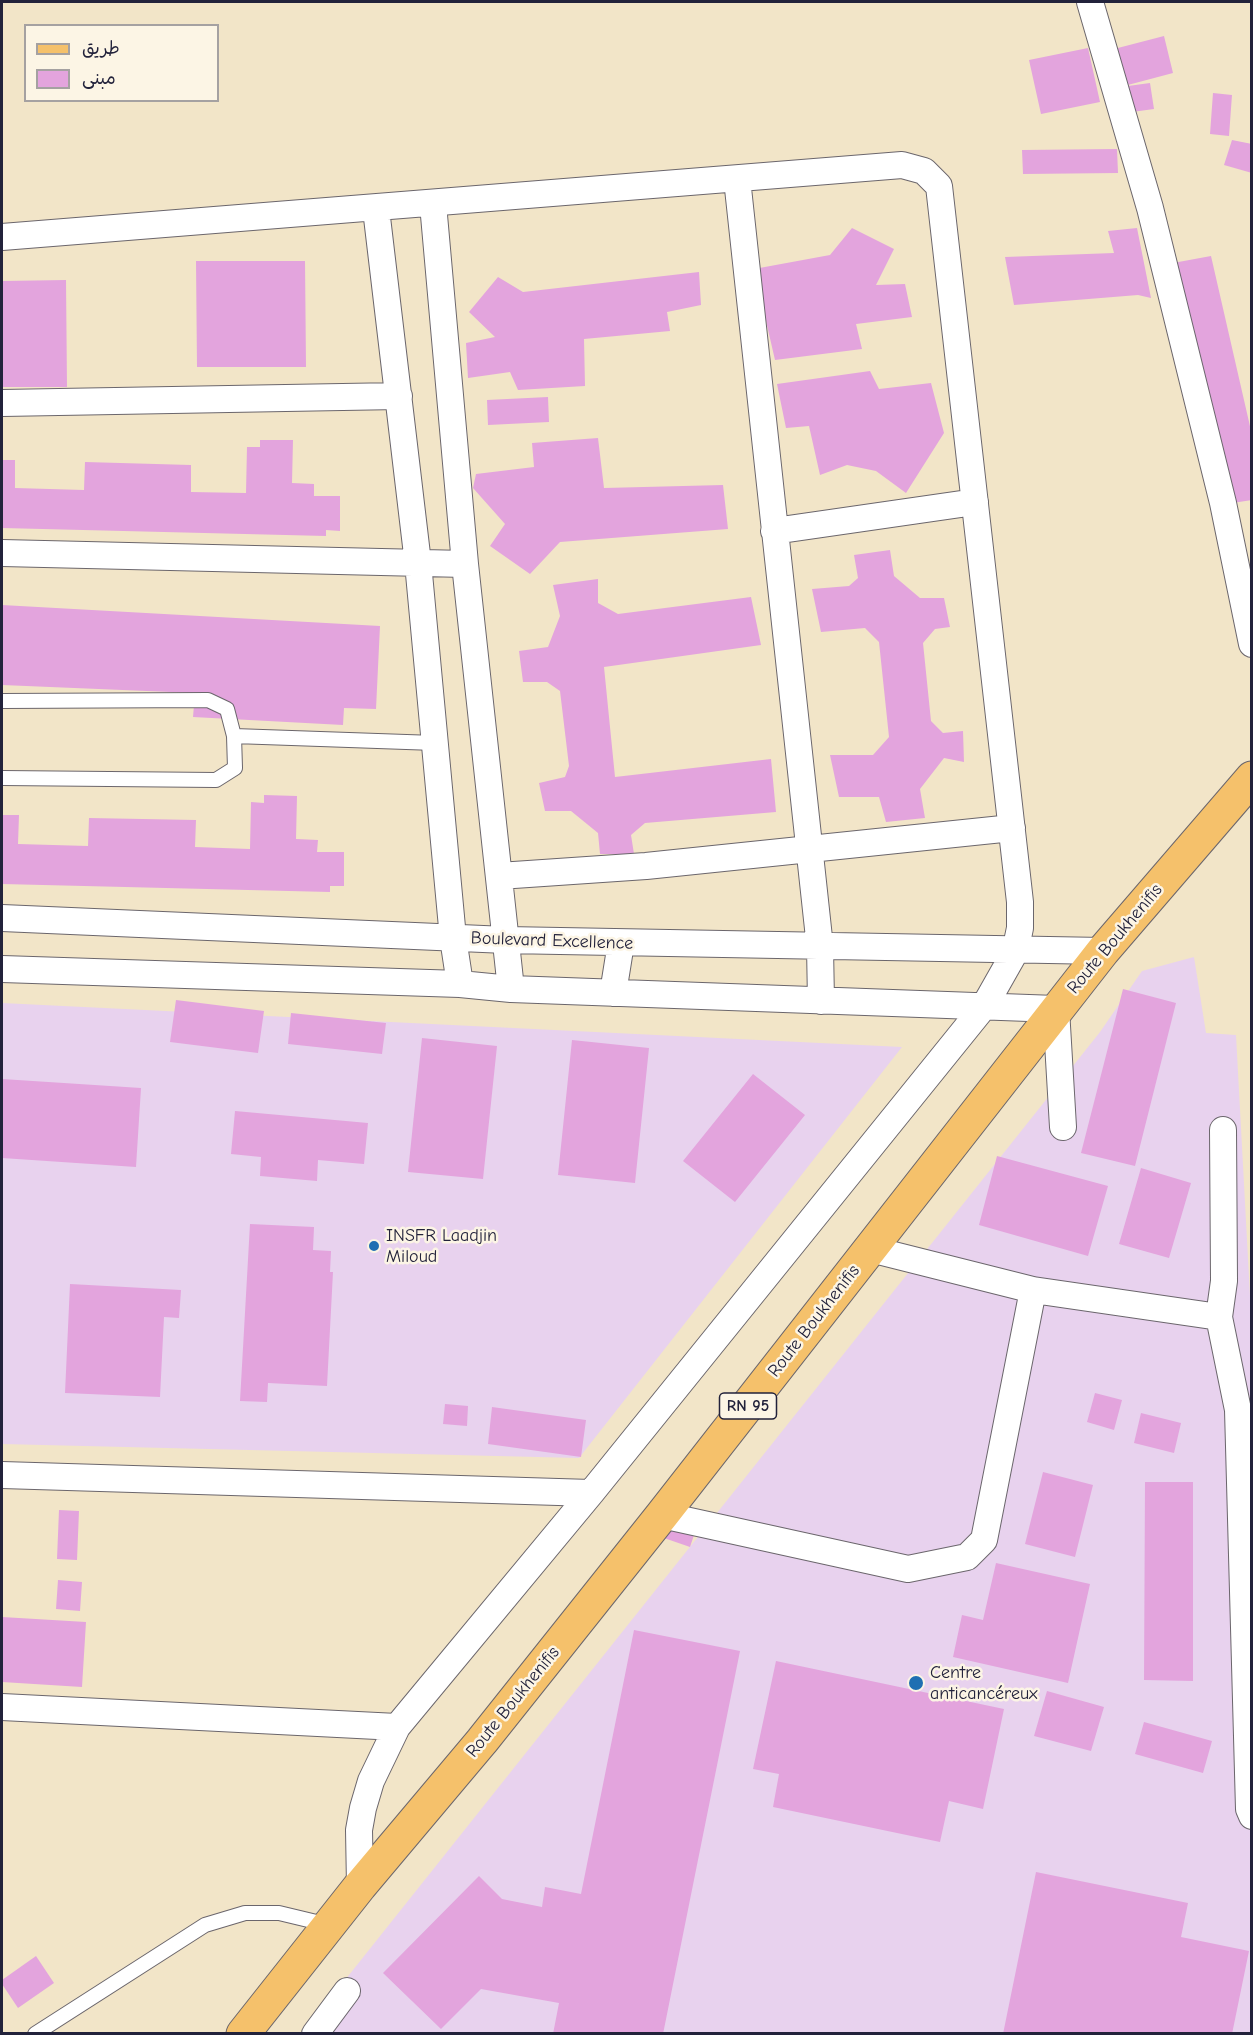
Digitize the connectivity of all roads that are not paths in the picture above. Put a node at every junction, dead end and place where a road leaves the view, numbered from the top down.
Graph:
1 (1090, 2) edge
2 (737, 179) junction
3 (433, 204) junction
4 (376, 208) junction
5 (2, 237) edge
6 (399, 396) junction
7 (2, 403) edge
8 (975, 502) junction
9 (774, 531) junction
10 (2, 553) edge
11 (418, 563) junction
12 (465, 564) junction
13 (1251, 644) edge
14 (2, 701) edge
15 (234, 736) junction
16 (435, 743) junction
17 (2, 778) edge
18 (1251, 778) edge
19 (1012, 828) junction
20 (809, 848) junction
21 (499, 876) junction
22 (2, 918) edge
23 (453, 938) junction
24 (506, 940) junction
25 (621, 943) junction
26 (820, 947) junction
27 (1103, 951) junction
28 (1015, 952) junction
29 (2, 969) edge
30 (460, 984) junction
31 (511, 989) junction
32 (614, 993) junction
33 (821, 1001) junction
34 (985, 1005) junction
35 (1056, 1009) junction
36 (1063, 1126) dead end
37 (1223, 1130) dead end
38 (870, 1249) junction
39 (1033, 1290) junction
40 (1219, 1317) junction
41 (2, 1475) edge
42 (591, 1493) junction
43 (662, 1515) junction
44 (2, 1707) edge
45 (396, 1727) junction
46 (1251, 1816) edge
47 (360, 1886) junction
48 (331, 1925) junction
49 (347, 1991) dead end
50 (35, 2034) edge
51 (243, 2034) edge
52 (315, 2034) edge

1 - 13 street
2 - 3 street
2 - 8 street
2 - 9 street
3 - 4 street
3 - 12 street
4 - 5 street
4 - 6 street
6 - 7 street
6 - 11 street
8 - 9 street
8 - 19 street
9 - 20 street
10 - 11 street
11 - 12 street
11 - 16 street
12 - 21 street
14 - 15 lane
15 - 16 lane
15 - 17 lane
16 - 23 street
18 - 27 main road, Route Boukhenifis / RN 95
19 - 20 street
19 - 28 street
20 - 21 street
20 - 26 street
21 - 24 street
22 - 23 street, Boulevard Excellence
23 - 24 street, Boulevard Excellence
23 - 30 street
24 - 25 street, Boulevard Excellence
24 - 31 street
25 - 26 street, Boulevard Excellence
25 - 32 street
26 - 28 street, Boulevard Excellence
26 - 33 street
27 - 28 street, Boulevard Excellence
27 - 35 main road, Route Boukhenifis / RN 95
28 - 34 street
29 - 30 street
30 - 31 street
31 - 32 street
32 - 33 street
33 - 34 street
34 - 35 street
34 - 42 street
35 - 36 street
35 - 38 main road, Route Boukhenifis / RN 95
37 - 40 street
38 - 39 street
38 - 43 main road, Route Boukhenifis / RN 95
39 - 40 street
39 - 43 street
40 - 46 street
41 - 42 street
42 - 45 street
43 - 47 main road, Route Boukhenifis / RN 95
44 - 45 street
45 - 47 street
47 - 48 main road, Route Boukhenifis / RN 95
48 - 50 lane
48 - 51 main road, Route Boukhenifis / RN 95
49 - 52 street

